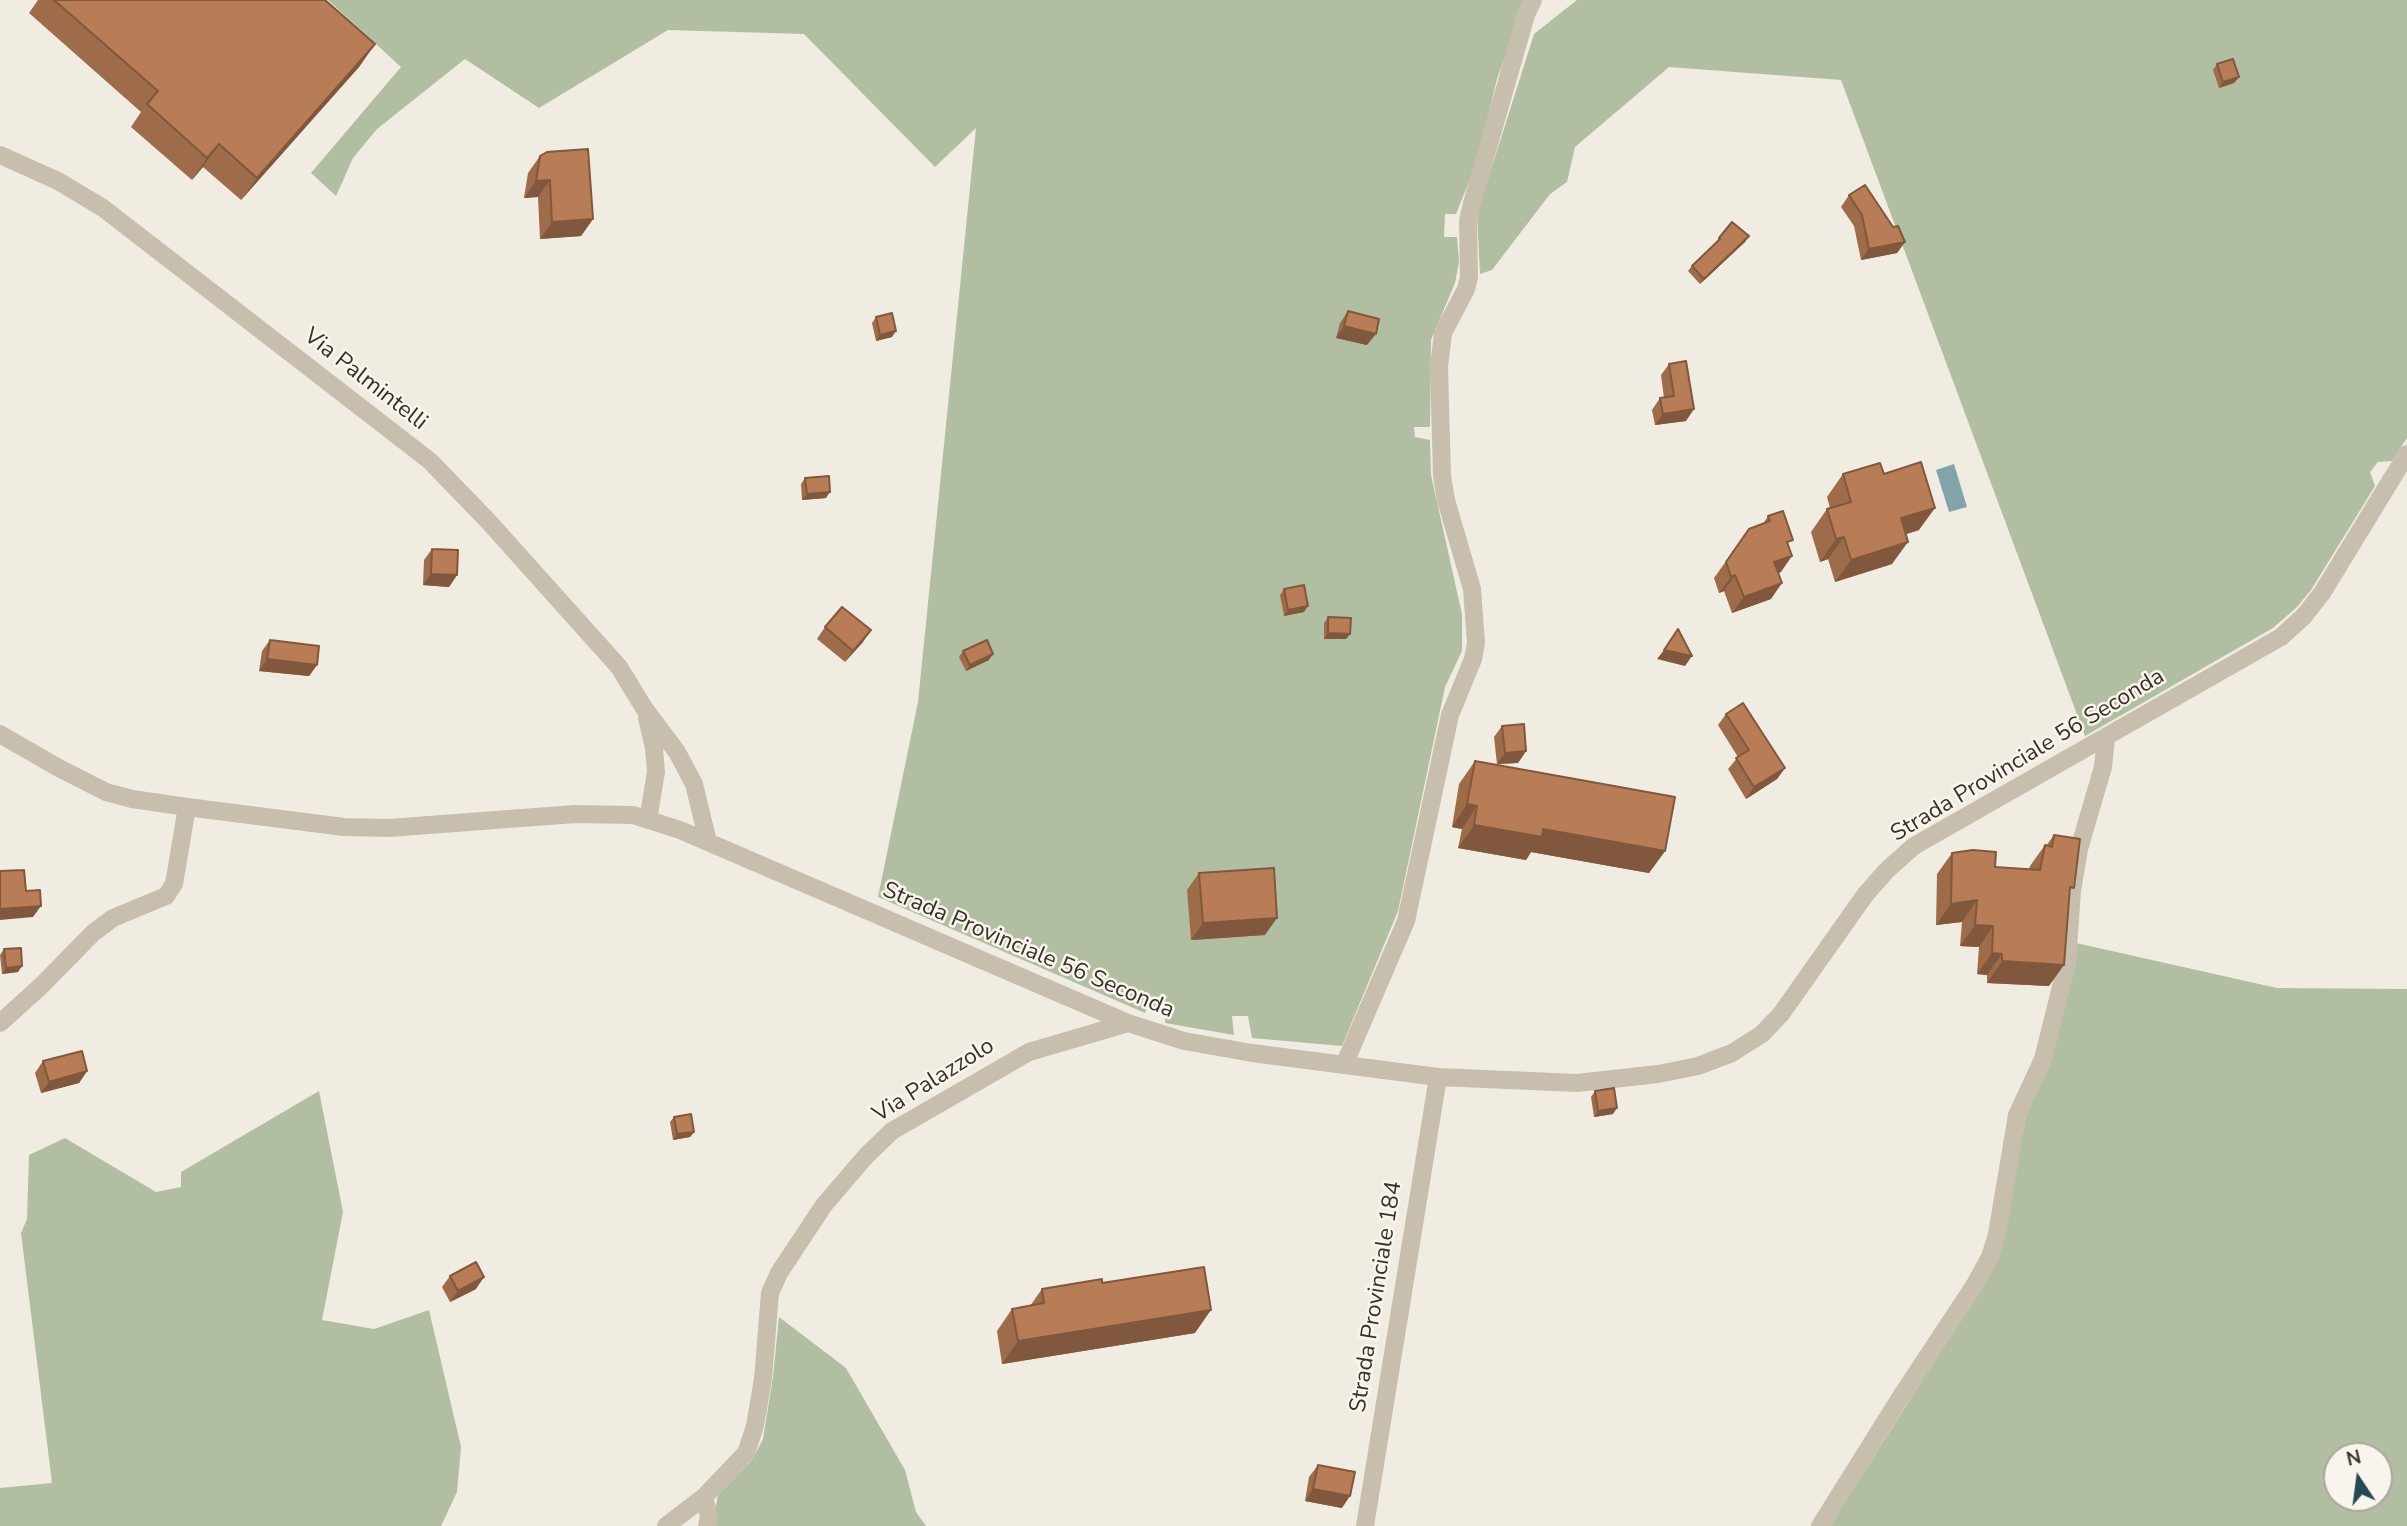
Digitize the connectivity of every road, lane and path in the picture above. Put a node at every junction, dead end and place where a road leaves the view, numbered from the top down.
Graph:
1 (1533, 0) edge
2 (0, 155) edge
3 (2407, 454) edge
4 (644, 708) junction
5 (0, 734) edge
6 (2106, 738) junction
7 (187, 807) junction
8 (648, 820) junction
9 (708, 842) junction
10 (0, 1023) edge
11 (1128, 1023) junction
12 (1343, 1065) junction
13 (1438, 1077) junction
14 (704, 1497) junction
15 (666, 1526) edge
16 (707, 1526) edge
17 (1365, 1526) edge
18 (1820, 1526) edge

1 - 12 street
2 - 4 street, Via Palmintelli
3 - 6 street, Strada Provinciale 56 Seconda
4 - 8 street
4 - 9 street, Via Palmintelli
5 - 7 street, Strada Provinciale 56 Seconda
6 - 13 street, Strada Provinciale 56 Seconda
6 - 18 street
7 - 8 street, Strada Provinciale 56 Seconda
7 - 10 street
8 - 9 street, Strada Provinciale 56 Seconda
9 - 11 street, Strada Provinciale 56 Seconda
11 - 12 street, Strada Provinciale 56 Seconda
11 - 14 street, Via Palazzolo
12 - 13 street, Strada Provinciale 56 Seconda
13 - 17 street, Strada Provinciale 184
14 - 15 street, Via Palazzolo
14 - 16 street

